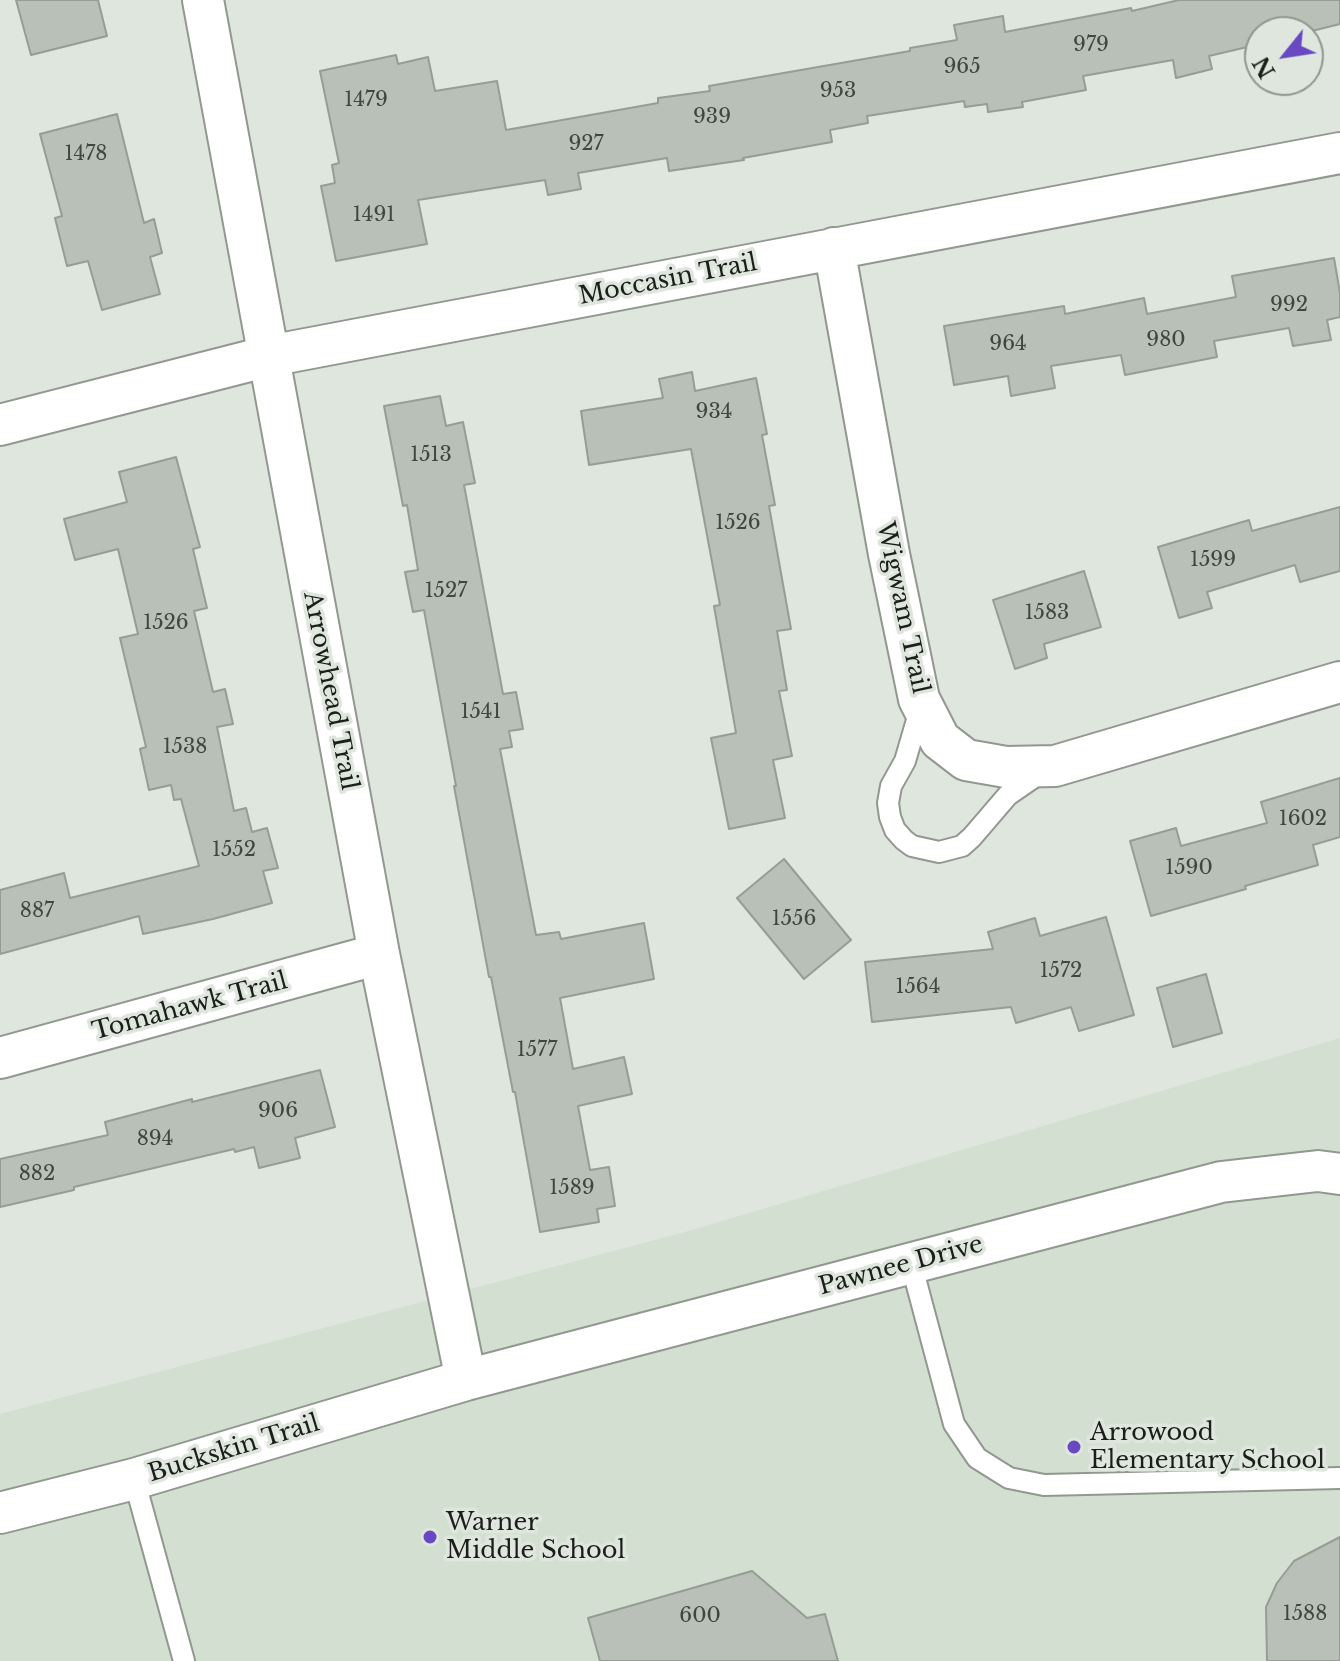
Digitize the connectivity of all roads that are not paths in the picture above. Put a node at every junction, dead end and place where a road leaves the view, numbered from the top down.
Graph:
1 (203, 0) edge
2 (1340, 153) edge
3 (834, 248) junction
4 (269, 356) junction
5 (0, 425) edge
6 (1340, 682) edge
7 (919, 699) junction
8 (1055, 766) junction
9 (379, 954) junction
10 (0, 1058) edge
11 (1340, 1174) edge
12 (911, 1263) junction
13 (466, 1380) junction
14 (1340, 1478) edge
15 (134, 1479) junction
16 (0, 1513) edge
17 (184, 1661) edge

1 - 4 street, Arrowhead Trail
2 - 3 street, Moccasin Trail
3 - 4 street, Moccasin Trail
3 - 7 street, Wigwam Trail
4 - 5 street, Moccasin Trail
4 - 9 street, Arrowhead Trail
6 - 8 street, Wigwam Trail
7 - 8 street, Wigwam Trail
7 - 8 lane
9 - 10 street, Tomahawk Trail
9 - 13 street, Arrowhead Trail
11 - 12 street, Pawnee Drive
12 - 13 street, Pawnee Drive
12 - 14 lane
13 - 15 street, Buckskin Trail
15 - 16 street, Buckskin Trail
15 - 17 lane

